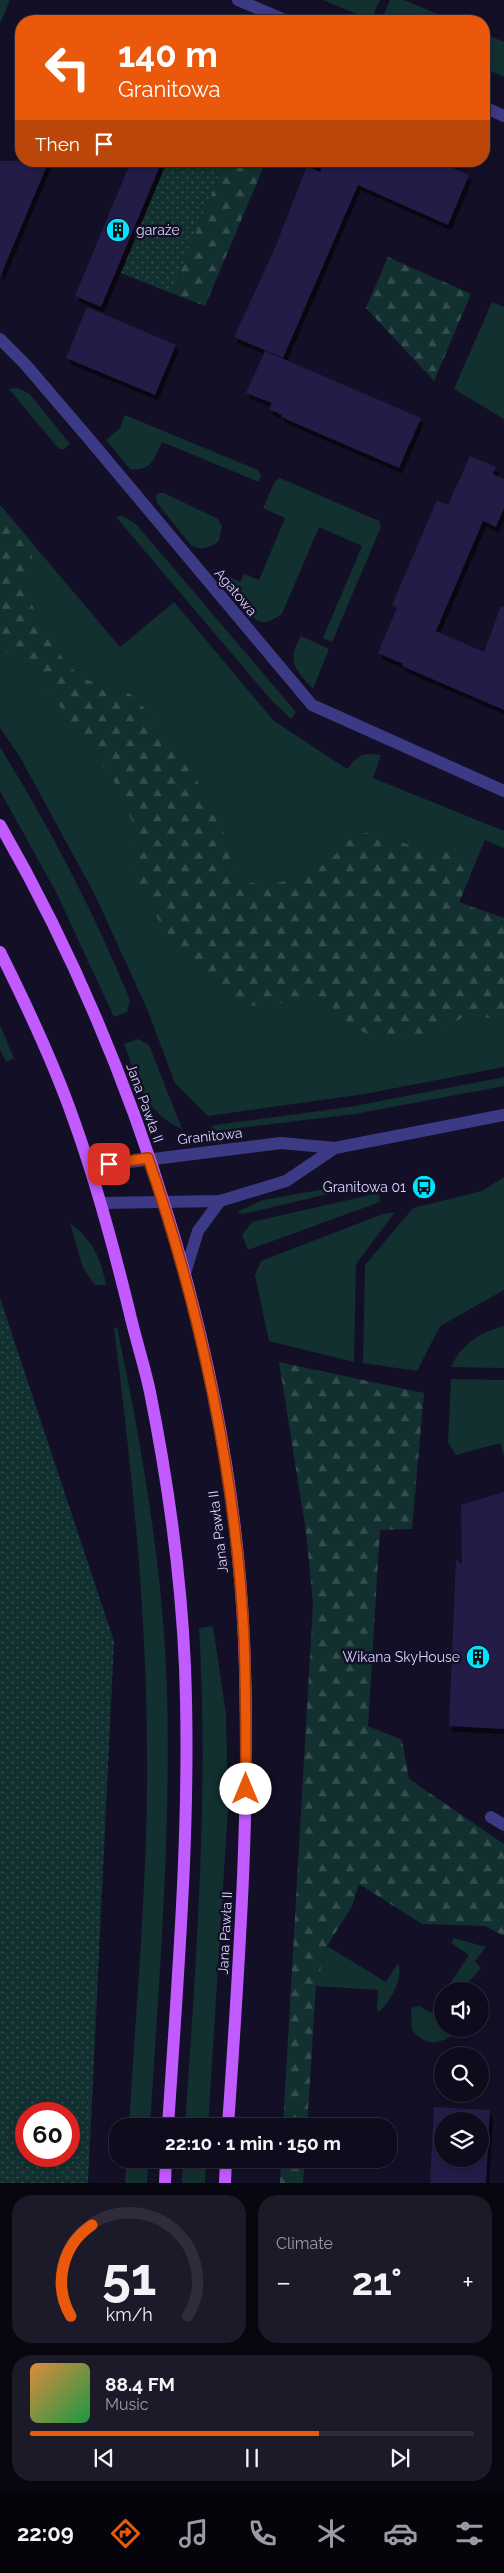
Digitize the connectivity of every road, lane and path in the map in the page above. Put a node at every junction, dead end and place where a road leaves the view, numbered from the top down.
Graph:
1 (238, 0) edge
2 (272, 15) edge
3 (490, 110) edge
4 (504, 116) edge
5 (0, 339) edge
6 (504, 791) edge
7 (0, 825) edge
8 (0, 952) edge
9 (504, 1115) edge
10 (335, 1148) junction
11 (148, 1158) junction
12 (90, 1167) junction
13 (163, 1201) junction
14 (220, 1202) junction
15 (101, 1203) junction
16 (185, 1273) junction
17 (491, 1817) dead end
18 (504, 1825) edge
19 (168, 2118) edge
20 (229, 2118) edge
21 (166, 2168) edge
22 (226, 2168) edge
23 (165, 2183) edge
24 (225, 2183) edge

1 - 2 street
3 - 4 street
5 - 6 street, Agatowa
7 - 11 main road, Jana Pawła II
8 - 12 main road
9 - 10 street, Granitowa
10 - 11 street, Granitowa
10 - 14 street, Granitowa
11 - 12 street, Granitowa
11 - 13 main road, Jana Pawła II
12 - 15 main road
13 - 14 street, Granitowa
13 - 15 street, Granitowa
13 - 16 main road, Jana Pawła II
14 - 16 street
15 - 19 main road
16 - 20 main road, Jana Pawła II
17 - 18 street
21 - 23 main road
22 - 24 main road

